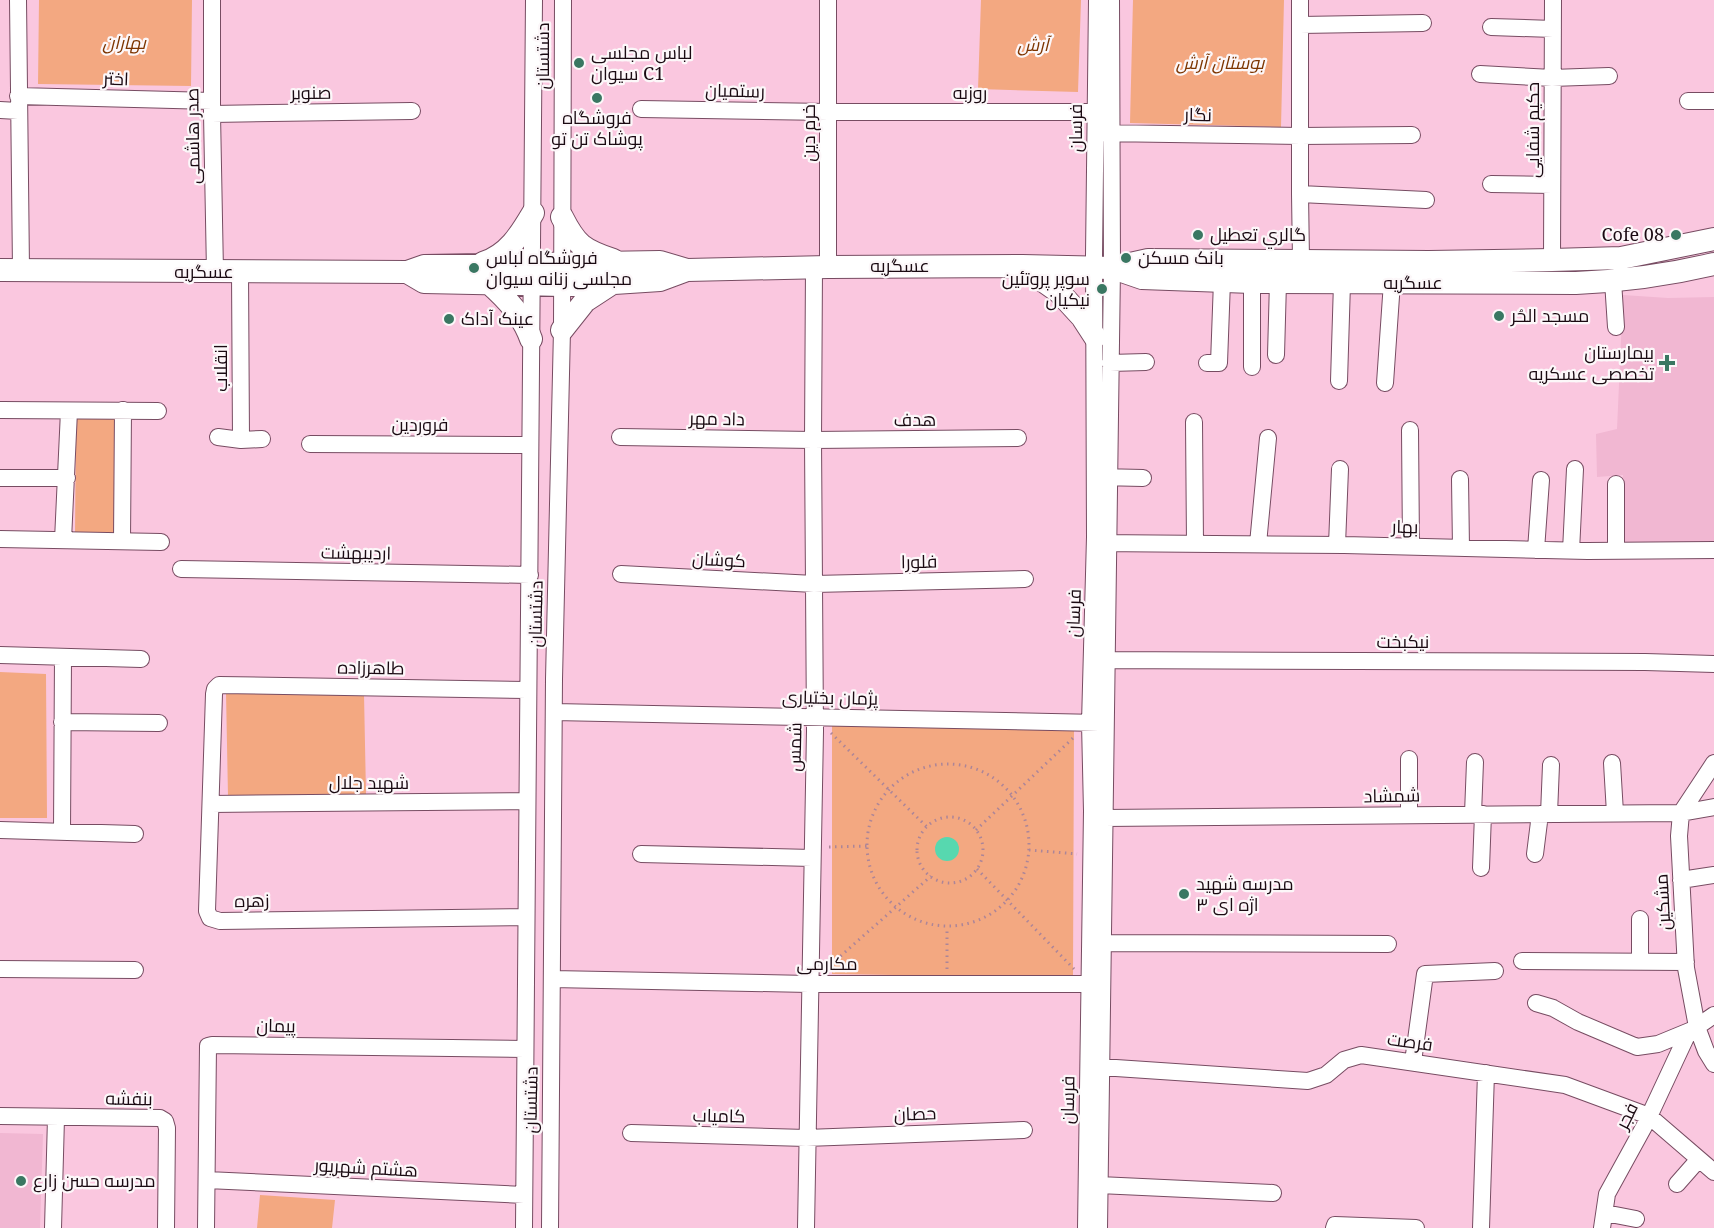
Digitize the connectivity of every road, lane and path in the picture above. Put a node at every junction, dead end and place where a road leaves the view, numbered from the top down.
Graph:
1 (18, 0) edge
2 (212, 0) edge
3 (534, 0) edge
4 (563, 0) edge
5 (828, 0) edge
6 (1097, 0) edge
7 (1111, 0) edge
8 (1300, 0) edge
9 (1553, 0) edge
10 (1423, 23) dead end
11 (1300, 25) junction
12 (1491, 27) dead end
13 (1553, 28) junction
14 (1480, 74) dead end
15 (1609, 76) dead end
16 (1552, 78) junction
17 (1688, 101) dead end
18 (1714, 101) edge
19 (18, 103) junction
20 (212, 108) junction
21 (641, 109) dead end
22 (0, 110) edge
23 (412, 111) dead end
24 (828, 112) junction
25 (1103, 112) junction
26 (1103, 133) junction
27 (1412, 135) dead end
28 (1300, 136) junction
29 (1491, 184) dead end
30 (1552, 185) junction
31 (1300, 194) junction
32 (1426, 200) dead end
33 (533, 213) junction
34 (562, 217) junction
35 (1714, 239) edge
36 (1301, 260) junction
37 (1552, 260) junction
38 (1714, 264) edge
39 (1023, 266) junction
40 (821, 267) junction
41 (1103, 267) junction
42 (11, 270) edge
43 (215, 272) junction
44 (240, 272) junction
45 (618, 273) junction
46 (484, 274) junction
47 (532, 274) junction
48 (562, 274) junction
49 (1222, 281) junction
50 (1613, 281) junction
51 (1252, 282) junction
52 (1278, 282) junction
53 (1392, 282) junction
54 (1342, 283) junction
55 (1616, 327) dead end
56 (562, 330) junction
57 (1095, 337) junction
58 (531, 339) junction
59 (1276, 355) dead end
60 (1146, 362) dead end
61 (1110, 363) junction
62 (1207, 363) dead end
63 (1252, 367) dead end
64 (1339, 381) dead end
65 (1386, 383) dead end
66 (1, 410) edge
67 (123, 410) junction
68 (69, 411) junction
69 (158, 411) dead end
70 (1194, 422) dead end
71 (1410, 430) dead end
72 (218, 437) dead end
73 (620, 437) dead end
74 (1018, 438) dead end
75 (1268, 438) dead end
76 (262, 439) dead end
77 (241, 440) junction
78 (813, 440) junction
79 (310, 444) dead end
80 (530, 445) junction
81 (1340, 469) dead end
82 (1575, 469) dead end
83 (1102, 477) junction
84 (0, 478) edge
85 (67, 478) junction
86 (1143, 478) dead end
87 (1460, 479) dead end
88 (1541, 480) dead end
89 (1616, 484) dead end
90 (0, 539) edge
91 (63, 540) junction
92 (122, 541) junction
93 (161, 542) dead end
94 (1101, 543) junction
95 (1195, 543) junction
96 (1258, 544) junction
97 (1337, 545) junction
98 (1410, 547) junction
99 (1461, 548) junction
100 (1536, 550) junction
101 (1714, 550) edge
102 (1570, 551) junction
103 (1616, 551) junction
104 (181, 569) dead end
105 (621, 574) dead end
106 (530, 575) junction
107 (1025, 579) dead end
108 (814, 584) junction
109 (0, 655) edge
110 (63, 657) junction
111 (141, 659) dead end
112 (1099, 660) junction
113 (1714, 664) edge
114 (215, 689) joint
115 (527, 690) junction
116 (554, 712) junction
117 (62, 722) junction
118 (159, 723) dead end
119 (821, 723) junction
120 (1097, 723) junction
121 (839, 729) dead end
122 (1066, 733) dead end
123 (827, 740) dead end
124 (1410, 759) dead end
125 (1475, 762) dead end
126 (1612, 763) dead end
127 (1714, 763) edge
128 (1551, 765) dead end
129 (888, 789) junction
130 (1013, 795) junction
131 (527, 801) junction
132 (211, 804) junction
133 (1714, 807) edge
134 (1615, 813) junction
135 (1681, 813) junction
136 (1478, 814) junction
137 (1545, 814) junction
138 (1409, 815) junction
139 (1104, 818) junction
140 (927, 827) junction
141 (0, 830) edge
142 (976, 830) junction
143 (62, 832) junction
144 (135, 834) dead end
145 (867, 846) junction
146 (1029, 850) junction
147 (812, 853) junction
148 (641, 854) dead end
149 (1077, 854) dead end
150 (1535, 854) dead end
151 (1481, 868) dead end
152 (977, 869) junction
153 (1714, 875) edge
154 (931, 876) junction
155 (1682, 880) junction
156 (1008, 901) junction
157 (896, 907) junction
158 (526, 917) junction
159 (1640, 920) dead end
160 (947, 929) junction
161 (1102, 943) junction
162 (1388, 944) dead end
163 (1076, 959) dead end
164 (826, 960) dead end
165 (1522, 961) dead end
166 (1640, 962) junction
167 (1686, 962) junction
168 (0, 969) edge
169 (826, 969) junction
170 (837, 969) dead end
171 (135, 970) dead end
172 (1064, 970) dead end
173 (1076, 970) junction
174 (1495, 971) dead end
175 (552, 979) junction
176 (809, 984) junction
177 (946, 984) junction
178 (1095, 984) junction
179 (1536, 1003) dead end
180 (1714, 1015) edge
181 (1694, 1028) junction
182 (524, 1049) junction
183 (1413, 1062) junction
184 (1714, 1064) edge
185 (1101, 1067) junction
186 (551, 1068) junction
187 (524, 1071) junction
188 (1486, 1073) junction
189 (0, 1116) edge
190 (1649, 1116) junction
191 (56, 1118) junction
192 (1024, 1130) dead end
193 (631, 1133) dead end
194 (806, 1138) junction
195 (1699, 1159) junction
196 (1714, 1172) edge
197 (207, 1180) junction
198 (1677, 1184) dead end
199 (1099, 1185) junction
200 (1273, 1193) dead end
201 (524, 1195) junction
202 (1636, 1219) dead end
203 (1603, 1220) edge
204 (53, 1228) edge
205 (166, 1228) edge
206 (206, 1228) edge
207 (524, 1228) edge
208 (550, 1228) edge
209 (806, 1228) edge
210 (1086, 1228) edge
211 (1099, 1228) edge
212 (1335, 1228) edge
213 (1416, 1228) edge
214 (1481, 1228) edge

1 - 19 street
2 - 20 street, صدر هاشمی
3 - 33 street, دشتستان
4 - 34 street, دشتستان
5 - 24 street, خرم دین
6 - 25 street, فرسان
7 - 25 street, فرسان
8 - 11 street
9 - 13 street, حکیم شفایی
10 - 11 street
11 - 28 street
12 - 13 street
13 - 16 street, حکیم شفایی
14 - 16 street
15 - 16 street
16 - 30 street, حکیم شفایی
17 - 18 street
19 - 20 street, اختر
19 - 22 street, اختر
19 - 42 street
20 - 23 street, صنوبر
20 - 43 street, صدر هاشمی
21 - 24 street, رستمیان
24 - 25 street, روزبه
24 - 40 street, خرم دین
25 - 26 street, فرسان
26 - 28 street, نگار
26 - 41 street, فرسان
27 - 28 street, نگار
28 - 31 street
29 - 30 street
30 - 37 street, حکیم شفایی
31 - 32 street
31 - 36 street
33 - 46 main road
33 - 47 street, دشتستان
34 - 45 main road
34 - 48 street, دشتستان
35 - 37 main road, عسگریه
36 - 37 main road, عسگریه
36 - 41 main road, عسگریه
38 - 50 main road, عسگریه
39 - 40 main road, عسگریه
39 - 41 main road, عسگریه
39 - 57 main road
40 - 45 main road, عسگریه
40 - 78 street, شمس
41 - 49 main road, عسگریه
41 - 57 street, فرسان
41 - 61 street, فرسان
42 - 43 main road, عسگریه
43 - 44 main road, عسگریه
44 - 46 main road, عسگریه
44 - 77 street, انقلاب
45 - 48 main road, عسگریه
45 - 56 main road
46 - 47 main road, عسگریه
46 - 58 main road
47 - 48 main road, عسگریه
47 - 58 street, دشتستان
48 - 56 street, دشتستان
49 - 51 main road, عسگریه
49 - 62 street
50 - 53 main road, عسگریه
50 - 55 street
51 - 52 main road, عسگریه
51 - 63 street
52 - 54 main road, عسگریه
52 - 59 street
53 - 54 main road, عسگریه
53 - 65 street
54 - 64 street
56 - 116 street, دشتستان
57 - 83 street, فرسان
58 - 80 street, دشتستان
60 - 61 street
61 - 83 street, فرسان
66 - 68 street
67 - 68 street
67 - 69 street
67 - 92 street
68 - 85 street
70 - 95 street
71 - 98 street
72 - 77 street
73 - 78 street, داد مهر
74 - 78 street, هدف
75 - 96 street
76 - 77 street
78 - 108 street, شمس
79 - 80 street, فروردین
80 - 106 street, دشتستان
81 - 97 street
82 - 102 street
83 - 86 street
83 - 94 street, فرسان
84 - 85 street
85 - 91 street
87 - 99 street
88 - 100 street
89 - 103 street
90 - 91 street
91 - 92 street
92 - 93 street
94 - 95 street, بهار
94 - 112 street, فرسان
95 - 96 street, بهار
96 - 97 street, بهار
97 - 98 street, بهار
98 - 99 street, بهار
99 - 100 street, بهار
100 - 102 street, بهار
101 - 103 street, بهار
102 - 103 street, بهار
104 - 106 street, اردیبهشت
105 - 108 street, کوشان
106 - 115 street, دشتستان
107 - 108 street, فلورا
108 - 119 street, شمس
109 - 110 street
110 - 111 street
110 - 117 street
112 - 113 street, نیکبخت
112 - 120 street, فرسان
114 - 115 street, طاهرزاده
114 - 132 street, زهره
115 - 131 street, دشتستان
116 - 119 street, پژمان بختیاری
116 - 175 street, دشتستان
117 - 118 street
117 - 143 street
119 - 120 street, پژمان بختیاری
119 - 121 path
119 - 123 path
119 - 129 path
119 - 147 street, شمس
120 - 139 street, فرسان
120 - 178 street, فرسان
122 - 130 path
124 - 138 street
125 - 136 street
126 - 134 street
127 - 135 street
128 - 137 street
129 - 130 path
129 - 140 path
129 - 145 path
130 - 142 path
130 - 146 path
131 - 132 street, شهید جلال
131 - 158 street, دشتستان
132 - 158 street, زهره
133 - 135 street, شمشاد
134 - 135 street, شمشاد
134 - 137 street, شمشاد
135 - 155 street, مشکین
136 - 137 street, شمشاد
136 - 138 street, شمشاد
136 - 151 street
137 - 150 street
138 - 139 street, شمشاد
139 - 161 street, فرسان
140 - 142 path
140 - 154 path
141 - 143 street
142 - 152 path
143 - 144 street
145 - 147 path
145 - 157 path
146 - 149 path
146 - 156 path
147 - 148 street
147 - 176 street, شمس
152 - 154 path
152 - 156 path
153 - 155 street
154 - 157 path
155 - 167 street, مشکین
156 - 160 path
156 - 173 path
157 - 160 path
157 - 169 path
158 - 182 street, دشتستان
159 - 166 street
160 - 177 path
161 - 162 street
161 - 178 street, فرسان
163 - 173 path
164 - 169 path
165 - 166 street
166 - 167 street
167 - 181 street, مشکین
168 - 171 street
169 - 170 path
172 - 173 path
174 - 183 street
175 - 176 street, مکارمی
175 - 186 street, دشتستان
176 - 177 street, مکارمی
176 - 194 street, شمس
177 - 178 street, مکارمی
178 - 185 street, فرسان
178 - 210 street, فرسان
179 - 181 street
180 - 181 street
181 - 184 street, مشکین
181 - 190 street, فجر
182 - 187 street, دشتستان
182 - 197 street, پیمان
183 - 185 street, فرصت
183 - 188 street, فرصت
185 - 199 street, فرسان
186 - 187 street
186 - 208 street, دشتستان
187 - 201 street, دشتستان
188 - 190 street, فرصت
188 - 214 street
189 - 191 street
190 - 195 street, فرصت
190 - 203 street, فجر
191 - 204 street
191 - 205 street, بنفشه
192 - 194 street, حصان
193 - 194 street, کامیاب
194 - 209 street, شمس
195 - 196 street, فرصت
195 - 198 street
197 - 201 street, هشتم شهریور
197 - 206 street, پیمان
199 - 200 street
199 - 211 street, فرسان
201 - 207 street, دشتستان
202 - 203 street
212 - 213 street

